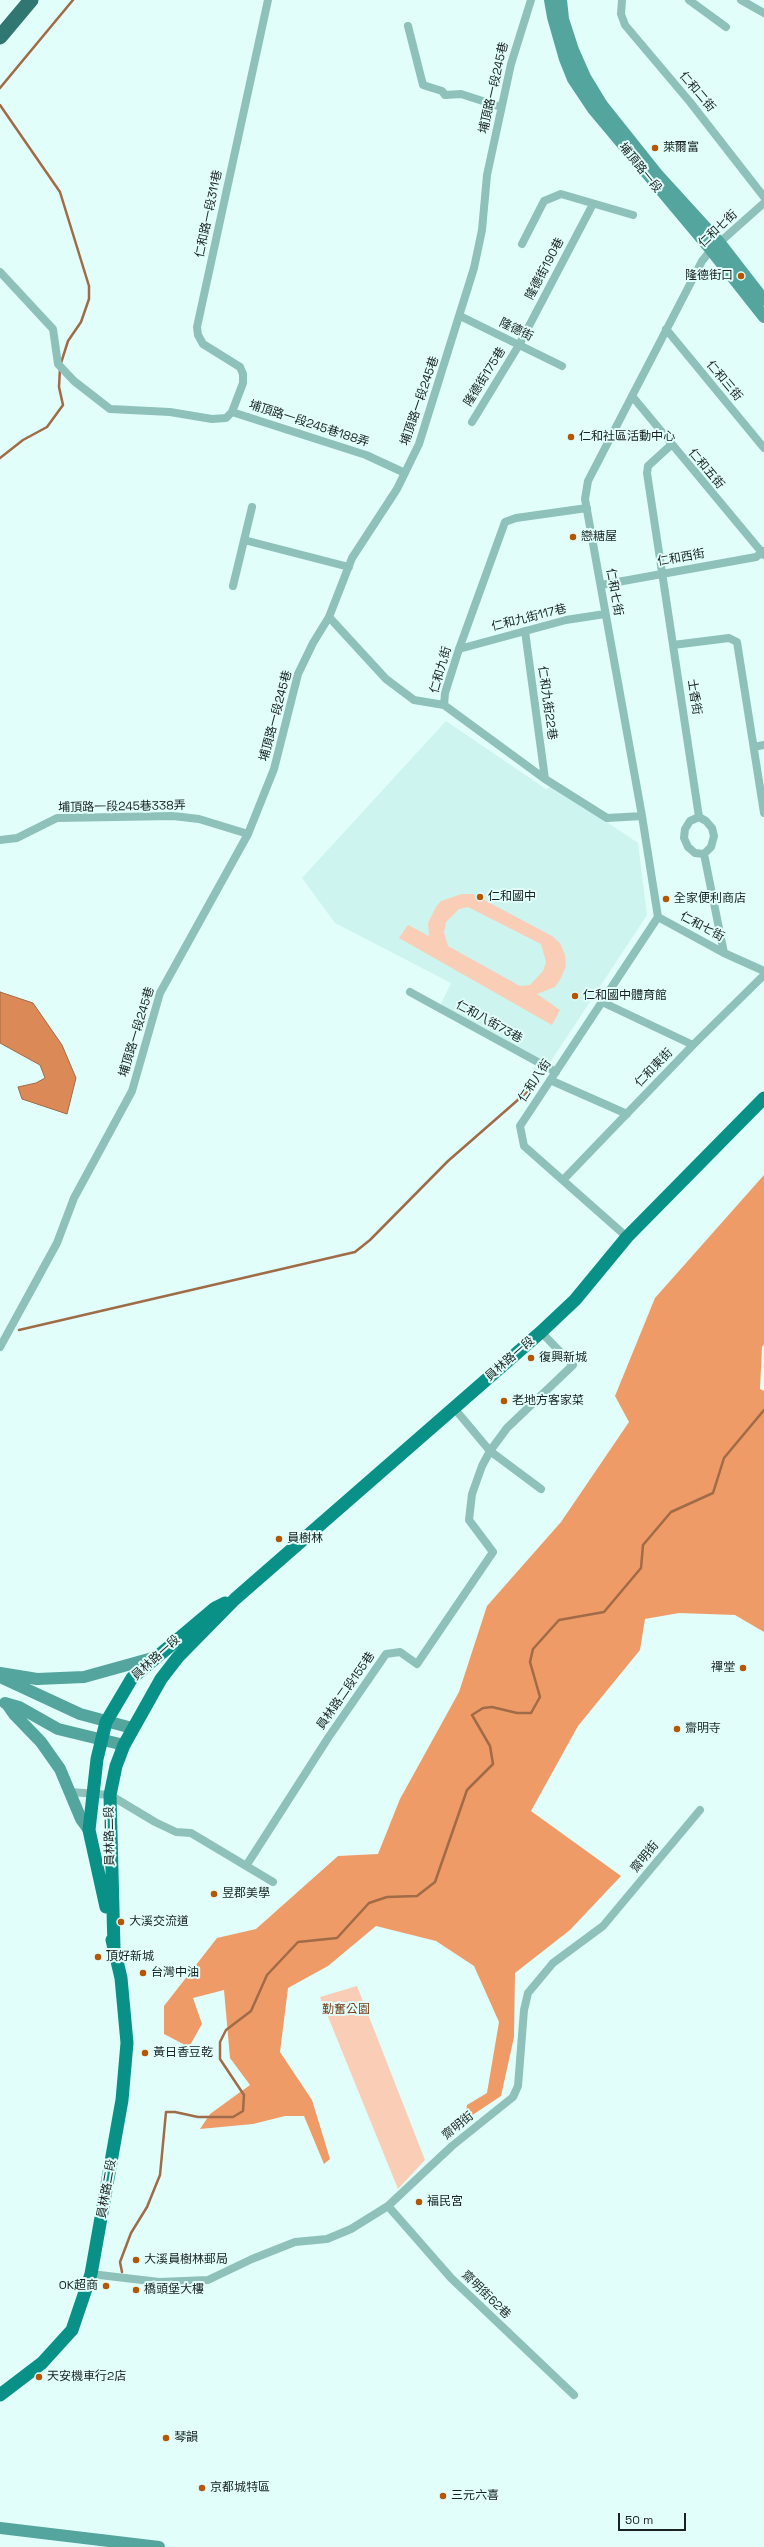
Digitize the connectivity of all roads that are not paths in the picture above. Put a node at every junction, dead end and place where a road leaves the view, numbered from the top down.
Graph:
1 (31, 0) edge
2 (268, 0) edge
3 (531, 0) edge
4 (550, 0) edge
5 (561, 0) edge
6 (622, 0) edge
7 (689, 0) edge
8 (741, 0) edge
9 (764, 13) edge
10 (408, 26) dead end
11 (726, 27) dead end
12 (0, 37) edge
13 (501, 107) junction
14 (764, 197) edge
15 (764, 203) edge
16 (593, 204) junction
17 (633, 215) dead end
18 (522, 244) dead end
19 (715, 246) junction
20 (0, 272) edge
21 (764, 300) edge
22 (460, 316) junction
23 (764, 317) edge
24 (666, 329) junction
25 (519, 345) junction
26 (562, 366) dead end
27 (632, 396) junction
28 (232, 412) junction
29 (472, 422) dead end
30 (671, 446) junction
31 (764, 448) edge
32 (405, 473) junction
33 (252, 507) dead end
34 (586, 508) junction
35 (244, 540) junction
36 (763, 553) edge
37 (349, 567) junction
38 (664, 573) junction
39 (601, 585) junction
40 (233, 586) dead end
41 (606, 614) junction
42 (329, 617) junction
43 (525, 631) junction
44 (673, 645) junction
45 (459, 649) junction
46 (444, 705) junction
47 (764, 745) edge
48 (754, 747) junction
49 (545, 778) junction
50 (764, 813) edge
51 (642, 816) junction
52 (699, 817) junction
53 (248, 834) junction
54 (0, 840) edge
55 (704, 854) junction
56 (658, 917) junction
57 (724, 953) junction
58 (764, 971) edge
59 (764, 975) edge
60 (410, 992) dead end
61 (602, 1002) junction
62 (693, 1045) junction
63 (556, 1072) junction
64 (550, 1080) junction
65 (764, 1098) edge
66 (626, 1114) junction
67 (564, 1179) junction
68 (627, 1237) junction
69 (541, 1332) junction
70 (0, 1347) edge
71 (454, 1408) junction
72 (490, 1451) junction
73 (541, 1489) dead end
74 (235, 1599) junction
75 (156, 1657) junction
76 (0, 1673) edge
77 (0, 1677) edge
78 (4, 1702) edge
79 (106, 1722) junction
80 (132, 1728) junction
81 (102, 1739) junction
82 (124, 1745) junction
83 (71, 1792) junction
84 (92, 1794) junction
85 (110, 1796) junction
86 (700, 1810) dead end
87 (89, 1830) junction
88 (246, 1866) junction
89 (273, 1882) dead end
90 (114, 1948) junction
91 (388, 2206) junction
92 (91, 2274) junction
93 (0, 2395) edge
94 (574, 2395) dead end
95 (0, 2528) edge
96 (159, 2547) edge

1 - 12 highway
2 - 28 street, 仁和路一段311巷
3 - 13 street, 埔頂路一段245巷
4 - 19 street, 埔頂路一段
5 - 19 street, 埔頂路一段
6 - 14 street, 仁和二街
7 - 11 street
8 - 9 street
10 - 13 street
13 - 22 street, 埔頂路一段245巷
15 - 19 street, 仁和七街
16 - 17 street
16 - 18 street
16 - 25 street, 隆德街190巷
19 - 21 street, 埔頂路一段
19 - 23 street, 埔頂路一段
19 - 24 street, 仁和七街
20 - 28 street, 埔頂路一段245巷188弄
22 - 25 street, 隆德街
22 - 32 street, 埔頂路一段245巷
24 - 27 street, 仁和七街
24 - 31 street, 仁和三街
25 - 26 street, 隆德街
25 - 29 street, 隆德街175巷
27 - 30 street, 仁和五街
27 - 34 street, 仁和七街
28 - 32 street, 埔頂路一段245巷188弄
30 - 36 street, 仁和五街
30 - 38 street, 士香街
32 - 37 street, 埔頂路一段245巷
33 - 35 street
34 - 39 street, 仁和七街
34 - 45 street, 仁和九街
35 - 37 street
35 - 40 street
36 - 38 street, 仁和西街
37 - 42 street, 埔頂路一段245巷
38 - 39 street, 仁和西街
38 - 44 street, 士香街
39 - 41 street, 仁和七街
41 - 43 street, 仁和九街117巷
41 - 51 street, 仁和七街
42 - 46 street
42 - 53 street, 埔頂路一段245巷
43 - 45 street, 仁和九街117巷
43 - 49 street, 仁和九街22巷
44 - 48 street
44 - 52 street, 士香街
45 - 46 street, 仁和九街
46 - 49 street, 仁和九街
47 - 48 street
48 - 50 street
49 - 51 street, 仁和九街
51 - 56 street, 仁和七街
52 - 55 street
52 - 55 street
53 - 54 street, 埔頂路一段245巷338弄
53 - 70 street, 埔頂路一段245巷
55 - 57 street
56 - 57 street, 仁和七街
56 - 61 street, 仁和八街
57 - 58 street, 仁和七街
59 - 62 street, 仁和東街
60 - 63 street, 仁和八街73巷
61 - 62 street
61 - 63 street, 仁和八街
62 - 66 street, 仁和東街
63 - 64 street, 仁和八街
64 - 66 street
64 - 67 street, 仁和八街
65 - 68 main road, 員林路一段
66 - 67 street, 仁和東街
67 - 68 street, 仁和八街
68 - 69 main road, 員林路一段
69 - 71 main road, 員林路一段
69 - 72 street
71 - 72 street
71 - 74 main road, 員林路一段
72 - 73 street
72 - 88 street, 員林路二段155巷
74 - 75 main road, 員林路一段
74 - 80 main road, 員林路一段
75 - 76 street
75 - 79 main road, 員林路一段
77 - 79 street
78 - 81 street
78 - 83 street
79 - 80 street
79 - 81 main road, 員林路一段
80 - 82 main road, 員林路二段
81 - 82 street
81 - 84 main road, 員林路二段
82 - 85 main road, 員林路二段
83 - 84 street
83 - 87 street
84 - 85 street
84 - 87 main road, 員林路二段
85 - 88 street
85 - 90 main road, 員林路二段
86 - 91 street, 齋明街
87 - 90 main road, 員林路二段
88 - 89 street
90 - 92 main road, 員林路二段
91 - 92 street, 齋明街
91 - 94 street, 齋明街62巷
92 - 93 main road, 員林路二段
95 - 96 street

